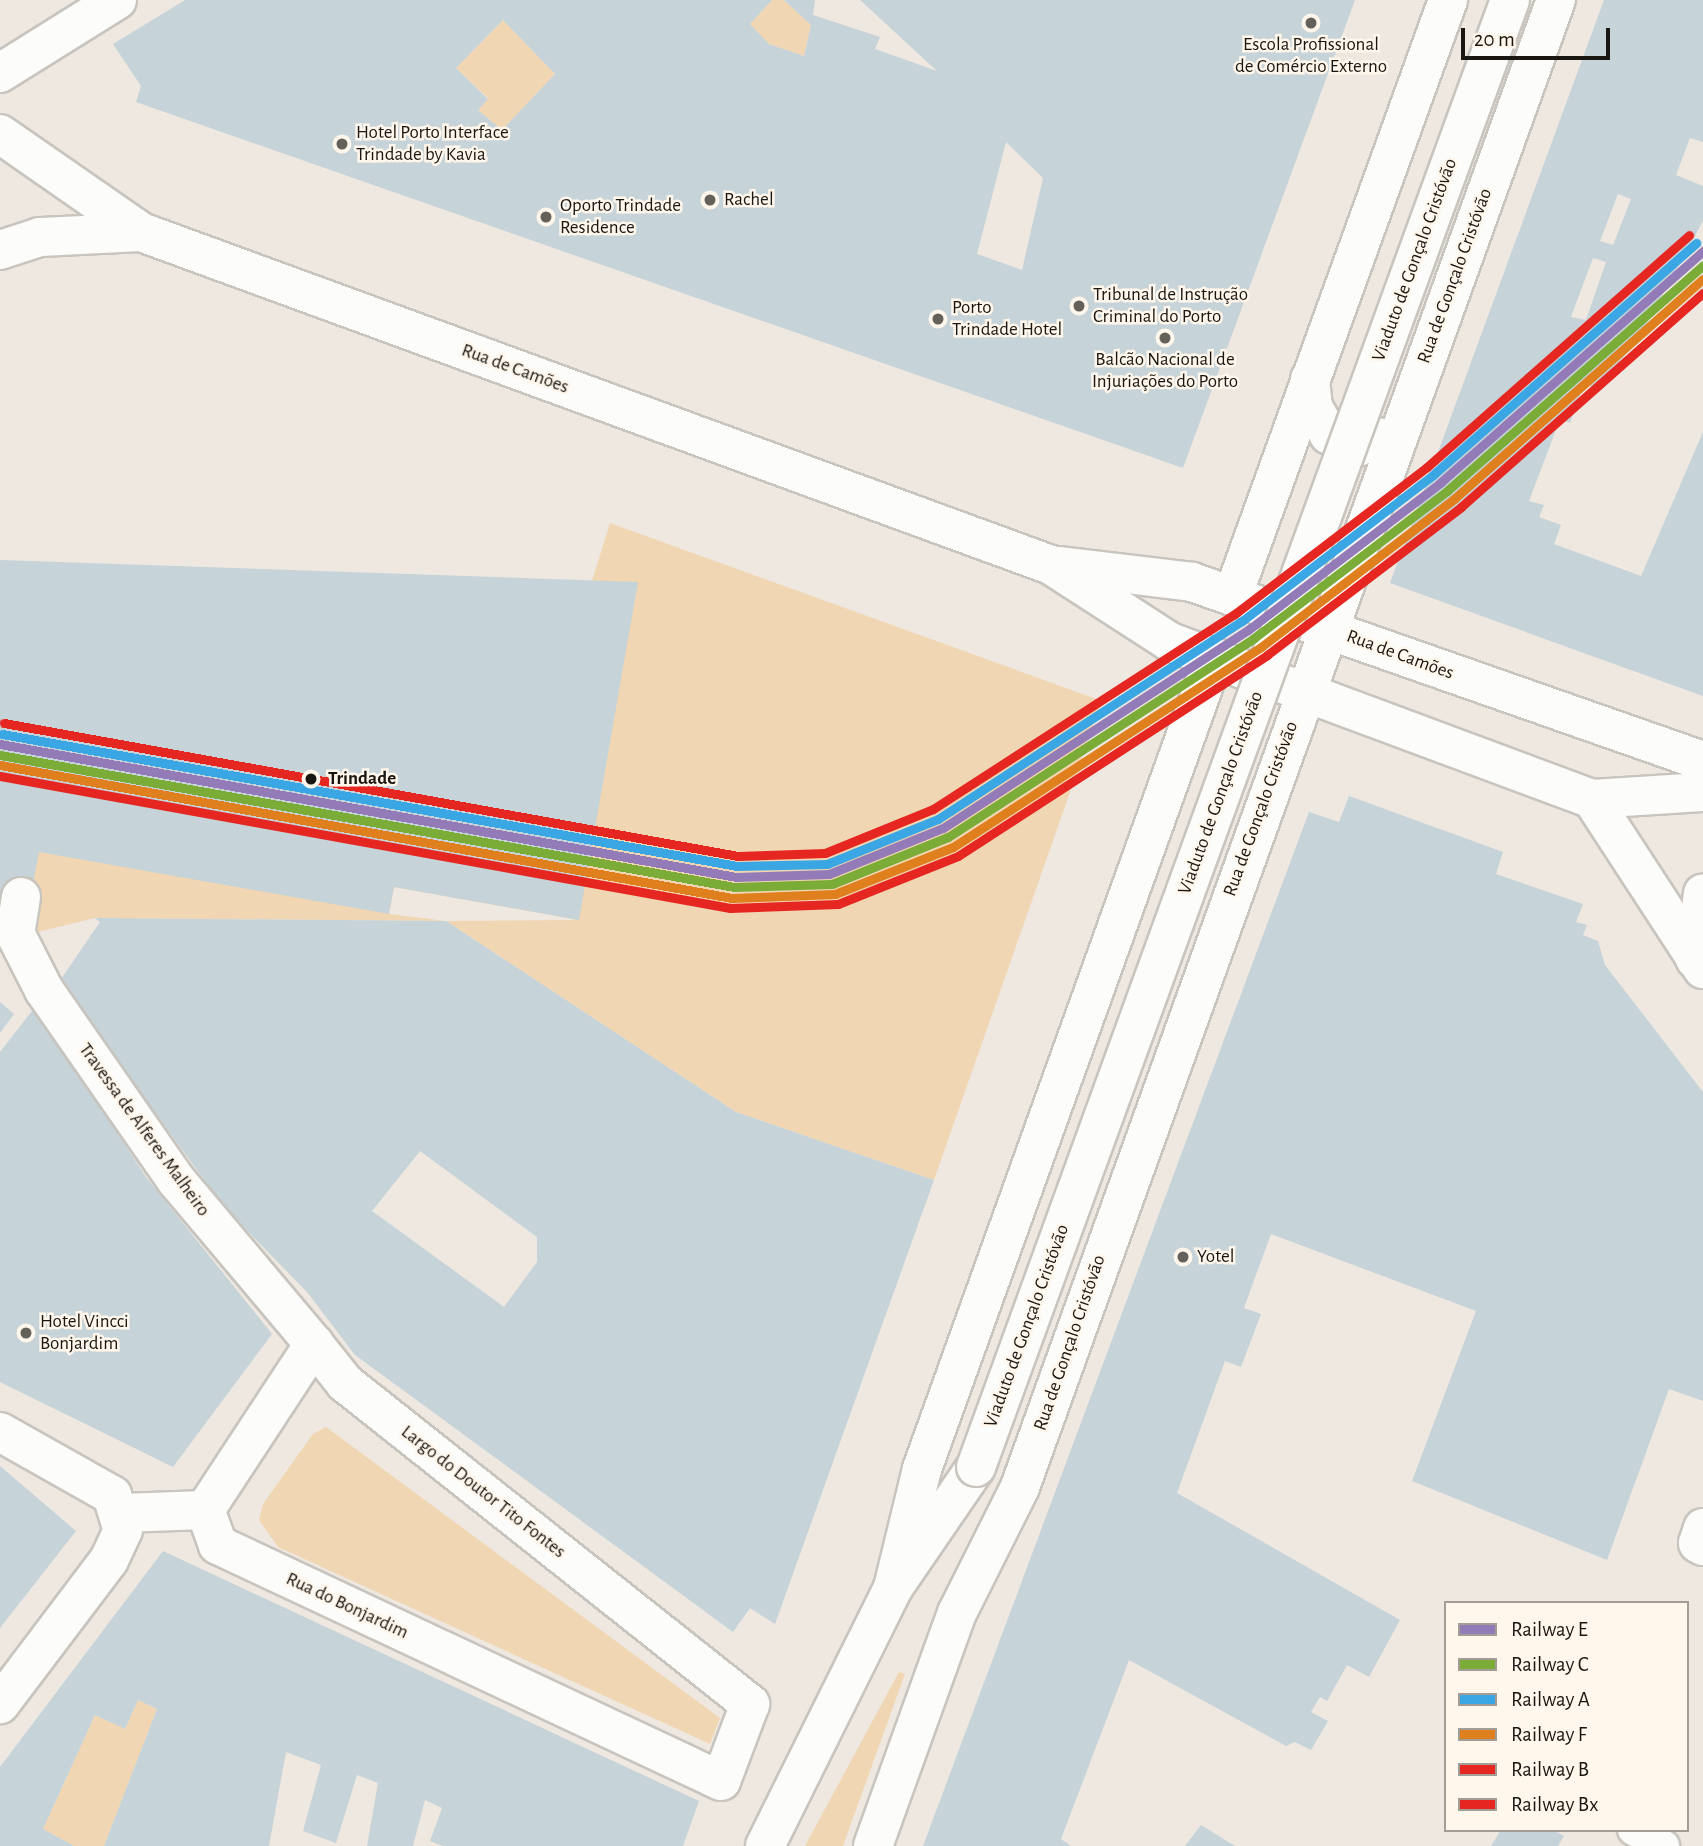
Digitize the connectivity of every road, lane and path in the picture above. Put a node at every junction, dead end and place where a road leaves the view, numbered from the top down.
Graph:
1 (117, 0) edge
2 (1448, 0) edge
3 (1510, 0) edge
4 (1556, 0) edge
5 (0, 73) edge
6 (0, 134) edge
7 (141, 232) junction
8 (0, 250) edge
9 (1310, 379) junction
10 (1403, 419) junction
11 (1051, 565) junction
12 (1233, 595) junction
13 (1326, 627) junction
14 (1214, 657) junction
15 (1303, 691) junction
16 (1703, 761) edge
17 (1703, 792) edge
18 (1592, 799) junction
19 (1140, 864) junction
20 (1703, 893) edge
21 (1230, 895) junction
22 (18, 915) dead end
23 (1699, 964) edge
24 (314, 1345) junction
25 (0, 1432) edge
26 (976, 1467) junction
27 (205, 1510) junction
28 (122, 1513) junction
29 (1703, 1528) edge
30 (1703, 1546) edge
31 (893, 1588) junction
32 (957, 1613) junction
33 (0, 1704) edge
34 (721, 1781) joint
35 (1637, 1832) edge
36 (765, 1846) edge
37 (873, 1846) edge
38 (1664, 1846) edge

1 - 5 main road
2 - 9 main road
3 - 26 main road, Viaduto de Gonçalo Cristóvão, bridge
4 - 10 main road, Rua de Gonçalo Cristóvão
6 - 7 main road, Rua de Camões
7 - 8 main road
7 - 11 main road, Rua de Camões
9 - 10 main road
9 - 12 main road
10 - 13 main road, Rua de Gonçalo Cristóvão
11 - 12 main road, Rua de Camões
11 - 14 main road, Rua de Camões
12 - 13 main road, Rua de Camões
13 - 15 main road, Rua de Gonçalo Cristóvão
13 - 16 main road, Rua de Camões
14 - 15 main road, Rua de Camões
14 - 19 main road
15 - 18 main road, Rua de Camões
15 - 21 main road, Rua de Gonçalo Cristóvão
17 - 18 main road
18 - 23 main road
19 - 21 main road
19 - 31 main road
20 - 23 main road
21 - 32 main road, Rua de Gonçalo Cristóvão
22 - 24 main road, Travessa de Alferes Malheiro
24 - 27 main road
24 - 34 main road, Largo do Doutor Tito Fontes
25 - 28 main road
26 - 31 main road
26 - 32 main road, Rua de Gonçalo Cristóvão
27 - 28 main road
27 - 34 main road, Rua do Bonjardim
28 - 33 main road
29 - 30 main road
31 - 36 main road
32 - 37 main road, Rua de Gonçalo Cristóvão
35 - 38 lane

